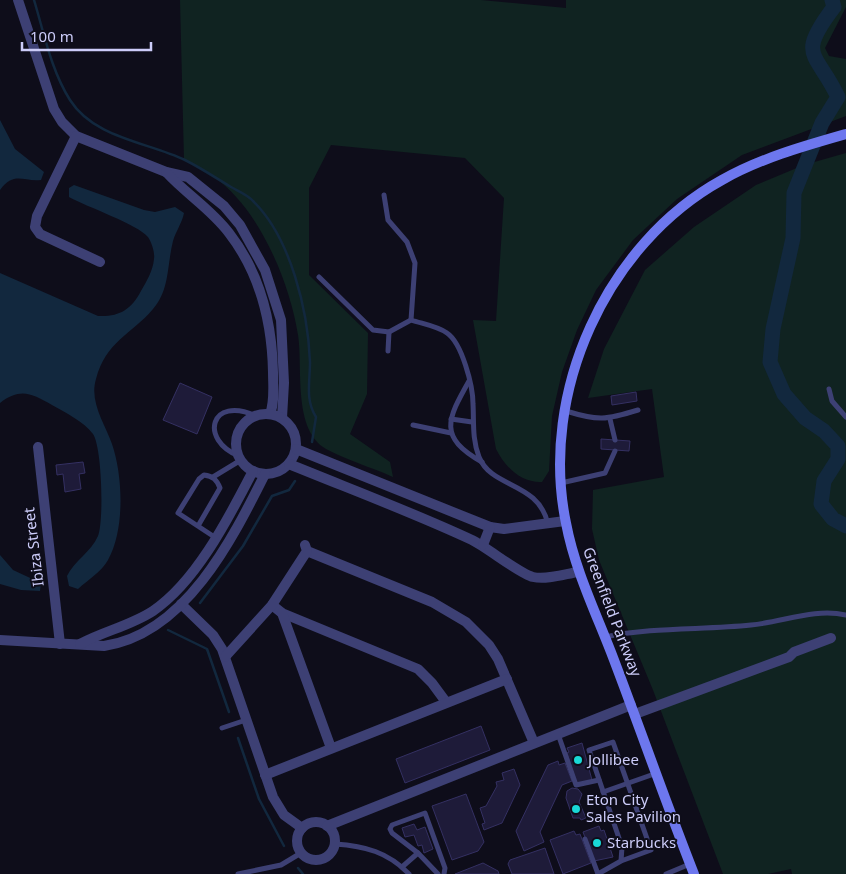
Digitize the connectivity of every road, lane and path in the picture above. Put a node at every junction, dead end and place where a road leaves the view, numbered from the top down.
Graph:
1 (18, 0) edge
2 (846, 134) edge
3 (76, 136) junction
4 (166, 172) junction
5 (384, 195) dead end
6 (100, 262) dead end
7 (319, 277) dead end
8 (411, 320) junction
9 (390, 332) junction
10 (388, 351) dead end
11 (469, 381) junction
12 (829, 389) dead end
13 (564, 410) junction
14 (638, 410) dead end
15 (270, 414) junction
16 (256, 416) junction
17 (846, 417) edge
18 (282, 418) junction
19 (451, 419) junction
20 (610, 419) junction
21 (472, 422) junction
22 (413, 425) dead end
23 (451, 433) junction
24 (615, 440) dead end
25 (38, 447) dead end
26 (296, 448) junction
27 (614, 450) dead end
28 (240, 458) junction
29 (482, 462) junction
30 (289, 464) junction
31 (253, 471) junction
32 (265, 474) junction
33 (213, 477) junction
34 (561, 483) junction
35 (565, 521) junction
36 (548, 524) junction
37 (198, 526) junction
38 (490, 527) junction
39 (216, 538) junction
40 (483, 545) junction
41 (578, 572) junction
42 (181, 604) junction
43 (272, 605) junction
44 (282, 613) junction
45 (846, 615) edge
46 (605, 637) junction
47 (831, 638) dead end
48 (0, 640) edge
49 (60, 644) junction
50 (80, 644) junction
51 (224, 657) junction
52 (507, 679) junction
53 (446, 702) junction
54 (633, 709) junction
55 (247, 720) junction
56 (222, 728) dead end
57 (558, 733) junction
58 (534, 743) junction
59 (331, 748) junction
60 (657, 773) junction
61 (265, 775) junction
62 (599, 780) junction
63 (628, 784) junction
64 (603, 792) junction
65 (327, 826) junction
66 (302, 828) junction
67 (586, 839) dead end
68 (335, 844) junction
69 (301, 853) junction
70 (418, 853) junction
71 (621, 860) junction
72 (402, 866) junction
73 (692, 869) edge
74 (238, 874) edge
75 (409, 874) edge
76 (438, 874) edge
77 (444, 874) edge
78 (598, 874) edge
79 (666, 874) edge

1 - 3 street
2 - 13 main road, Greenfield Parkway
3 - 4 street
3 - 6 street
4 - 15 street
4 - 18 street
5 - 8 lane
7 - 9 lane
8 - 9 lane
8 - 11 lane
9 - 10 lane
11 - 19 lane
11 - 21 lane
12 - 17 lane
13 - 20 lane
13 - 34 main road, Greenfield Parkway
14 - 20 lane
15 - 16 street
15 - 18 street
16 - 28 street
16 - 28 lane
18 - 26 street
19 - 21 lane
19 - 23 lane
20 - 24 lane
21 - 29 lane
22 - 23 lane
23 - 29 lane
25 - 49 street, Ibiza Street
26 - 30 street
26 - 38 street
27 - 34 lane
28 - 31 street
28 - 33 lane
29 - 36 lane
30 - 32 street
30 - 40 street
31 - 32 street
31 - 39 street
32 - 42 street
33 - 37 lane
33 - 37 lane
34 - 35 main road, Greenfield Parkway
35 - 36 street
35 - 41 main road, Greenfield Parkway
36 - 38 street
37 - 39 lane
38 - 40 street
39 - 50 street
40 - 41 street
41 - 46 main road, Greenfield Parkway
42 - 50 street
42 - 51 street
43 - 44 street
43 - 51 street
43 - 52 street
44 - 53 street
44 - 59 street
45 - 46 lane
46 - 54 main road, Greenfield Parkway
47 - 54 street
48 - 49 street
49 - 50 street
51 - 55 street
52 - 53 street
52 - 58 street
53 - 59 street
54 - 57 street
54 - 60 main road, Greenfield Parkway
55 - 56 lane
55 - 61 street
57 - 58 street
57 - 62 lane
58 - 65 street
59 - 61 street
60 - 63 lane
60 - 73 main road, Greenfield Parkway
61 - 66 street
62 - 63 lane
62 - 64 lane
63 - 64 lane
63 - 71 lane
64 - 71 lane
65 - 66 street
65 - 68 street
66 - 69 street
67 - 78 lane
68 - 69 street
68 - 72 lane
69 - 74 lane
70 - 72 lane
70 - 76 lane
70 - 77 lane
71 - 78 lane
72 - 75 lane
73 - 79 lane

